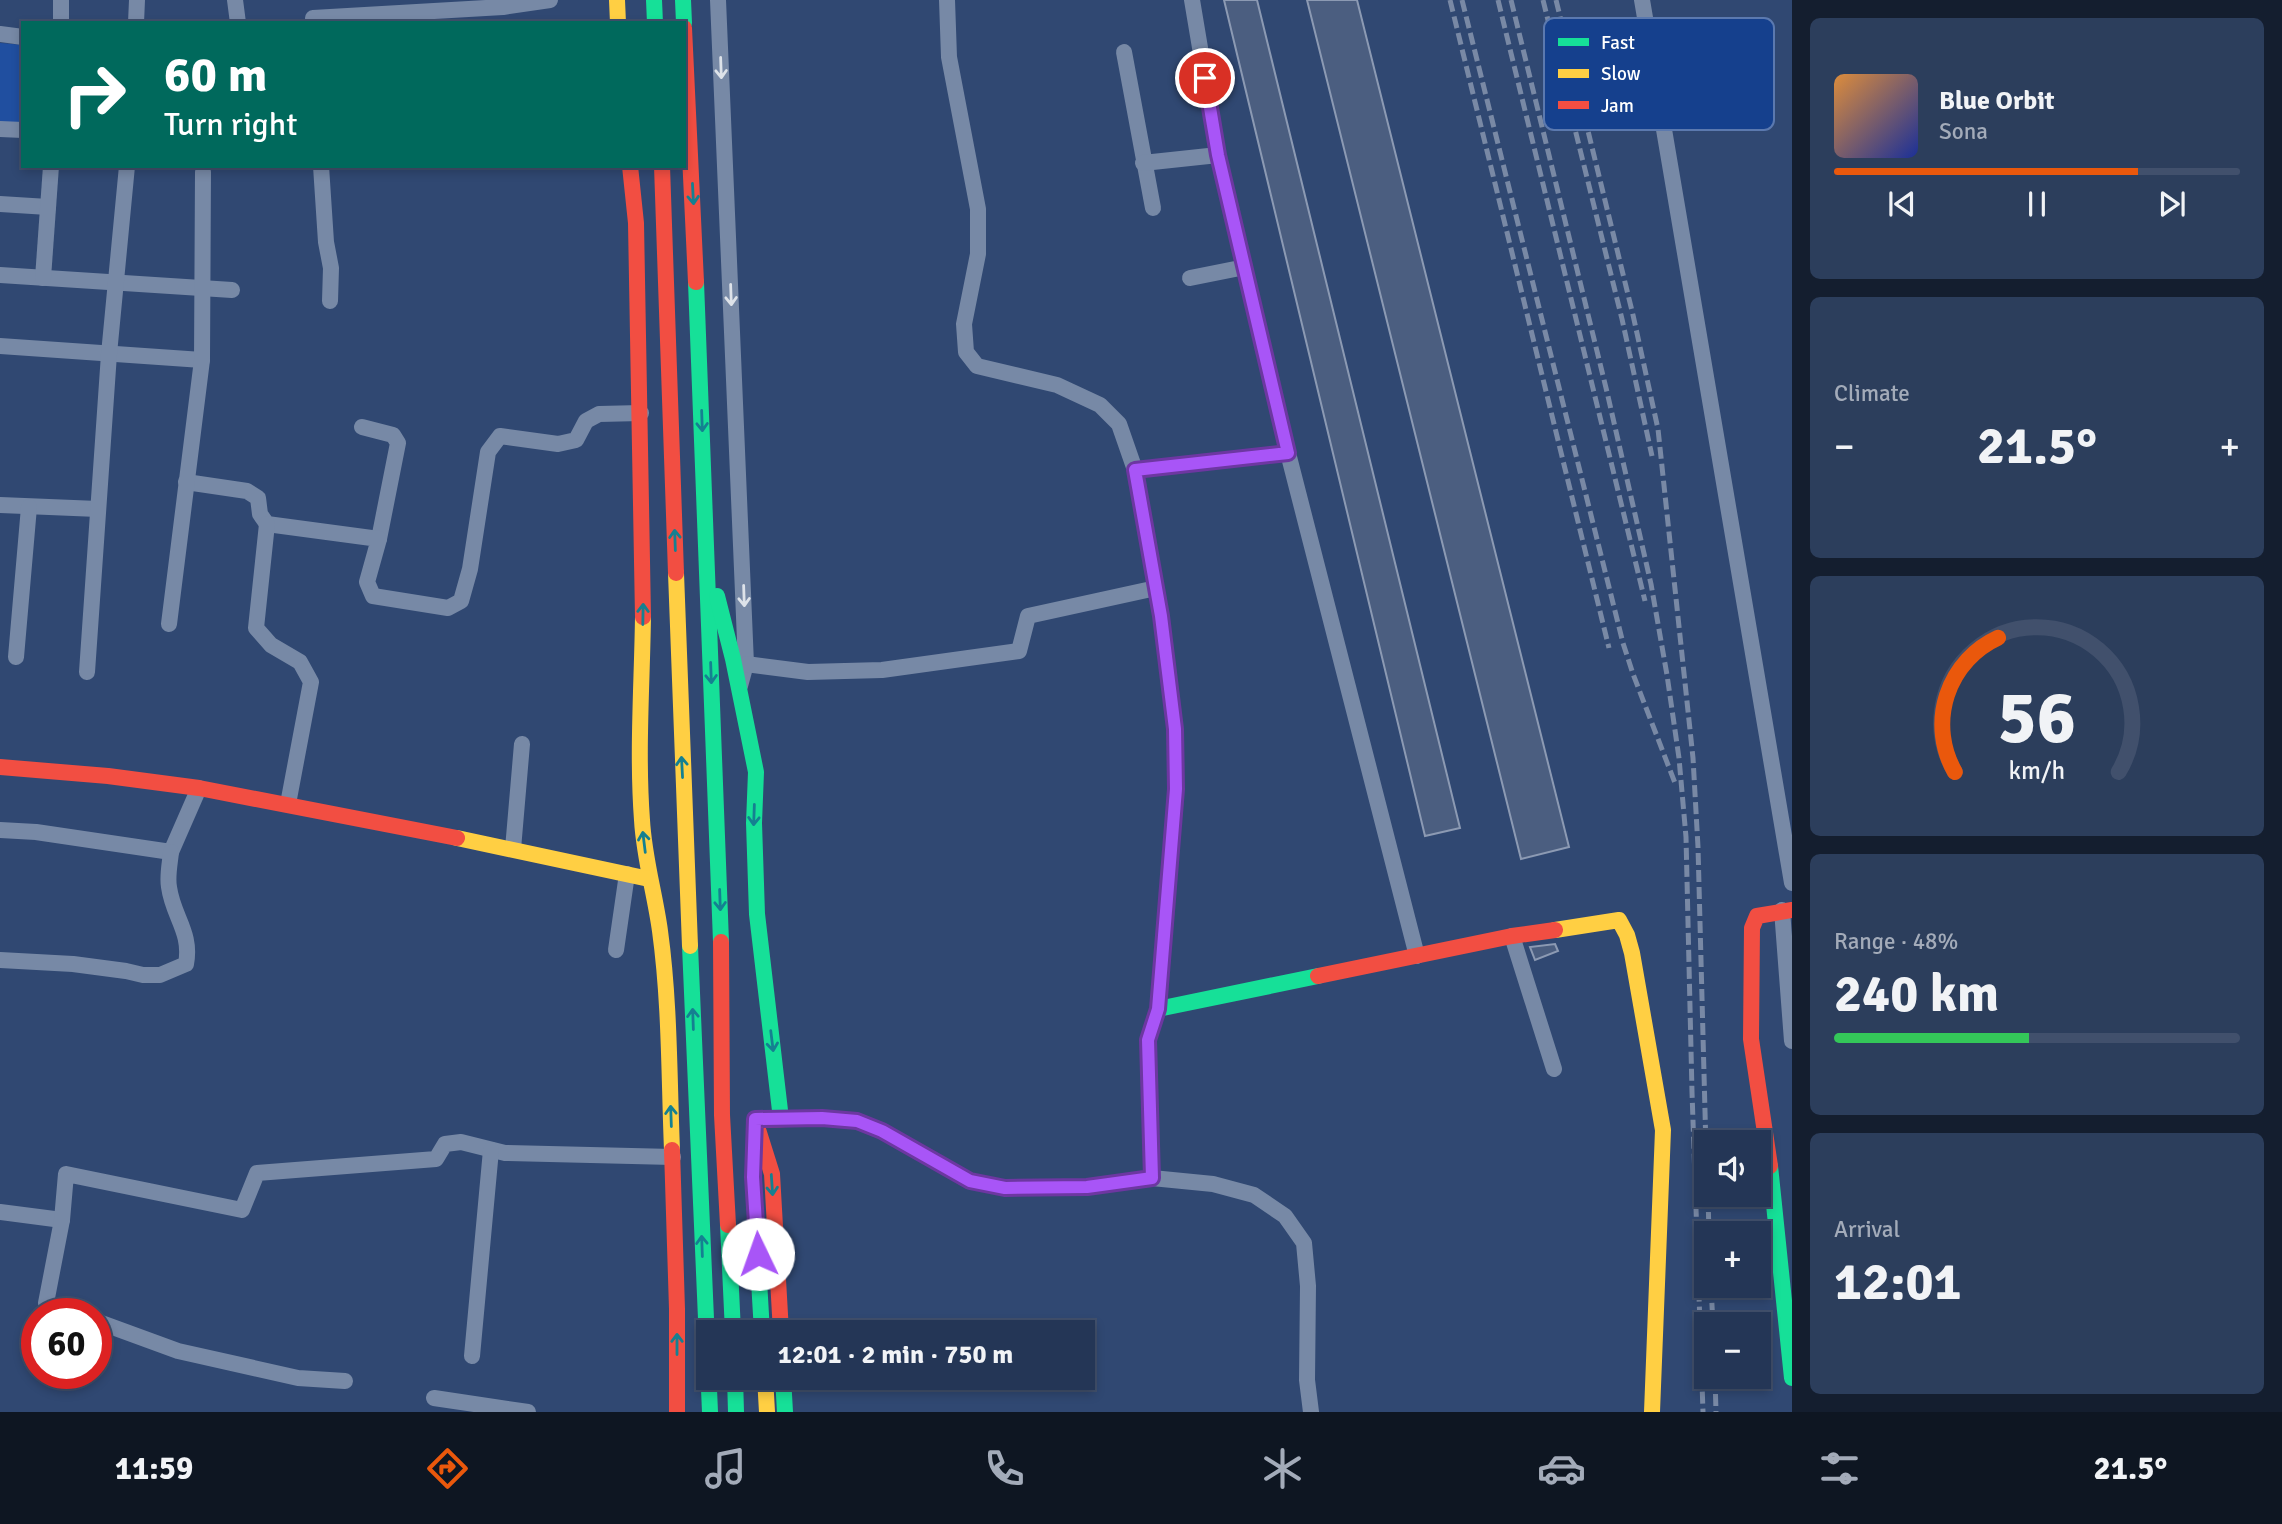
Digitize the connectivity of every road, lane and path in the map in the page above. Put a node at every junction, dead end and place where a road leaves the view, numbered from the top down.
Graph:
1 (61, 0) edge
2 (137, 0) edge
3 (236, 0) edge
4 (312, 0) edge
5 (550, 0) edge
6 (617, 0) edge
7 (654, 0) edge
8 (683, 0) edge
9 (718, 0) edge
10 (947, 0) edge
11 (1192, 0) edge
12 (1642, 0) edge
13 (1645, 18) edge
14 (313, 20) edge
15 (61, 21) edge
16 (136, 21) edge
17 (238, 21) edge
18 (618, 21) edge
19 (655, 21) edge
20 (684, 21) edge
21 (0, 34) edge
22 (21, 37) edge
23 (1124, 52) dead end
24 (686, 64) edge
25 (0, 129) edge
26 (21, 130) edge
27 (1664, 130) edge
28 (1218, 155) junction
29 (1143, 163) junction
30 (51, 168) edge
31 (127, 168) edge
32 (321, 168) edge
33 (630, 168) edge
34 (662, 168) edge
35 (203, 172) dead end
36 (0, 204) edge
37 (48, 207) junction
38 (1153, 208) dead end
39 (1244, 267) junction
40 (0, 275) edge
41 (43, 278) junction
42 (1190, 278) dead end
43 (116, 282) junction
44 (202, 288) junction
45 (232, 290) dead end
46 (330, 301) dead end
47 (0, 346) edge
48 (111, 354) junction
49 (202, 360) junction
50 (641, 412) junction
51 (362, 427) dead end
52 (1288, 453) junction
53 (1135, 470) junction
54 (186, 482) junction
55 (0, 505) edge
56 (29, 507) junction
57 (98, 509) junction
58 (267, 524) junction
59 (379, 539) junction
60 (707, 556) junction
61 (1156, 588) junction
62 (169, 624) dead end
63 (16, 657) dead end
64 (746, 664) junction
65 (87, 672) dead end
66 (739, 690) junction
67 (522, 744) dead end
68 (0, 767) edge
69 (199, 788) junction
70 (288, 804) junction
71 (0, 830) edge
72 (513, 849) junction
73 (171, 852) junction
74 (627, 874) junction
75 (649, 878) junction
76 (1792, 883) edge
77 (1787, 910) edge
78 (1512, 936) junction
79 (616, 950) dead end
80 (1418, 956) junction
81 (0, 960) edge
82 (1158, 1009) junction
83 (1792, 1041) edge
84 (1554, 1069) dead end
85 (738, 1117) junction
86 (781, 1119) junction
87 (491, 1150) junction
88 (673, 1157) junction
89 (1152, 1178) junction
90 (0, 1212) edge
91 (62, 1220) junction
92 (47, 1298) edge
93 (733, 1320) edge
94 (761, 1320) edge
95 (780, 1320) edge
96 (112, 1327) edge
97 (472, 1356) dead end
98 (1792, 1378) edge
99 (345, 1381) dead end
100 (735, 1390) edge
101 (765, 1390) edge
102 (784, 1390) edge
103 (434, 1398) dead end
104 (528, 1412) edge
105 (677, 1412) edge
106 (710, 1412) edge
107 (736, 1412) edge
108 (766, 1412) edge
109 (785, 1412) edge
110 (1311, 1412) edge
111 (1652, 1412) edge

1 - 15 street
2 - 16 street
3 - 17 street
4 - 14 street
5 - 14 street
6 - 18 main road
7 - 19 main road
8 - 20 main road
9 -> 64 street
10 - 53 street
11 - 28 street
12 - 13 street
21 - 22 street
23 - 29 street
24 -> 60 main road
25 - 26 street
27 - 76 street
28 - 29 street
28 - 39 street
29 - 38 street
30 - 37 street
31 - 43 street
32 - 46 street
33 - 50 main road
106 -> 34 main road
35 - 44 street
36 - 37 street
37 - 41 street
39 - 42 street
39 - 52 street
40 - 41 street
41 - 43 street
43 - 44 street
43 - 48 street
44 - 45 street
44 - 49 street
47 - 48 street
48 - 49 street
48 - 57 street
49 - 54 street
50 - 59 street
75 -> 50 main road
51 - 59 street
52 - 53 street
52 - 80 street
53 - 61 street
54 - 58 street
54 - 62 street
55 - 56 street
56 - 57 street
56 - 63 street
57 - 65 street
58 - 59 street
58 - 70 street
60 - 66 main road
60 -> 85 main road
61 - 64 street
61 - 82 street
64 - 66 street
66 -> 86 main road
67 - 72 street
68 - 69 main road
69 - 70 main road
69 - 73 street
70 - 72 main road
71 - 73 street
72 - 74 main road
73 - 81 street
74 - 75 main road
74 - 79 street
88 -> 75 main road
77 - 83 street
77 - 98 main road
78 - 80 main road
78 - 84 street
78 - 111 main road
80 - 82 main road
82 - 89 main road
85 - 86 main road
85 - 93 main road
85 - 94 main road
85 -> 95 main road
86 - 89 main road
87 - 88 street
87 - 91 street
87 - 97 street
105 -> 88 main road
89 - 110 street
90 - 91 street
91 - 92 street
96 - 99 street
100 - 107 main road
101 - 108 main road
102 - 109 main road
103 - 104 street

